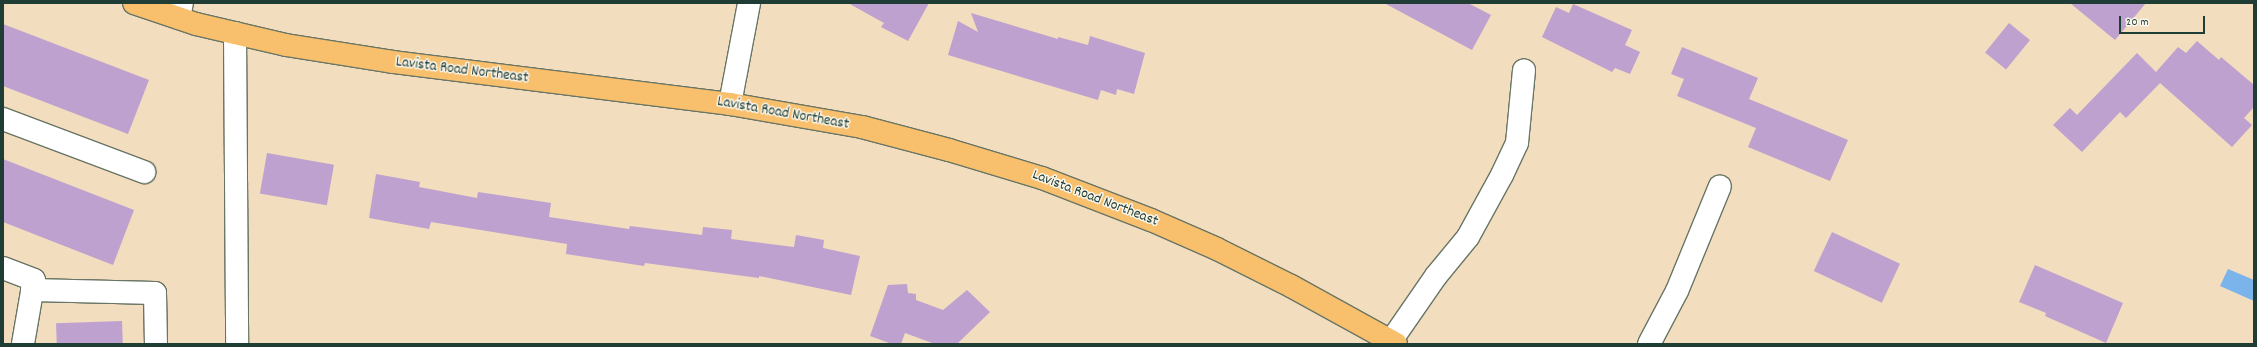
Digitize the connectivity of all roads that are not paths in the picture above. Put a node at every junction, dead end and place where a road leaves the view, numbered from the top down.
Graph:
1 (134, 3) edge
2 (749, 3) edge
3 (180, 11) edge
4 (234, 32) junction
5 (1524, 70) dead end
6 (730, 104) junction
7 (3, 119) edge
8 (144, 172) dead end
9 (1720, 186) dead end
10 (3, 268) edge
11 (32, 290) junction
12 (1394, 342) edge
13 (23, 344) edge
14 (156, 344) edge
15 (237, 344) edge
16 (1649, 344) edge

1 - 3 main road, Lavista Road Northeast
2 - 6 street
3 - 4 main road, Lavista Road Northeast
4 - 6 main road, Lavista Road Northeast
4 - 15 street
5 - 12 street
6 - 12 main road, Lavista Road Northeast
7 - 8 street
9 - 16 street
10 - 11 street
11 - 13 street
11 - 14 street

